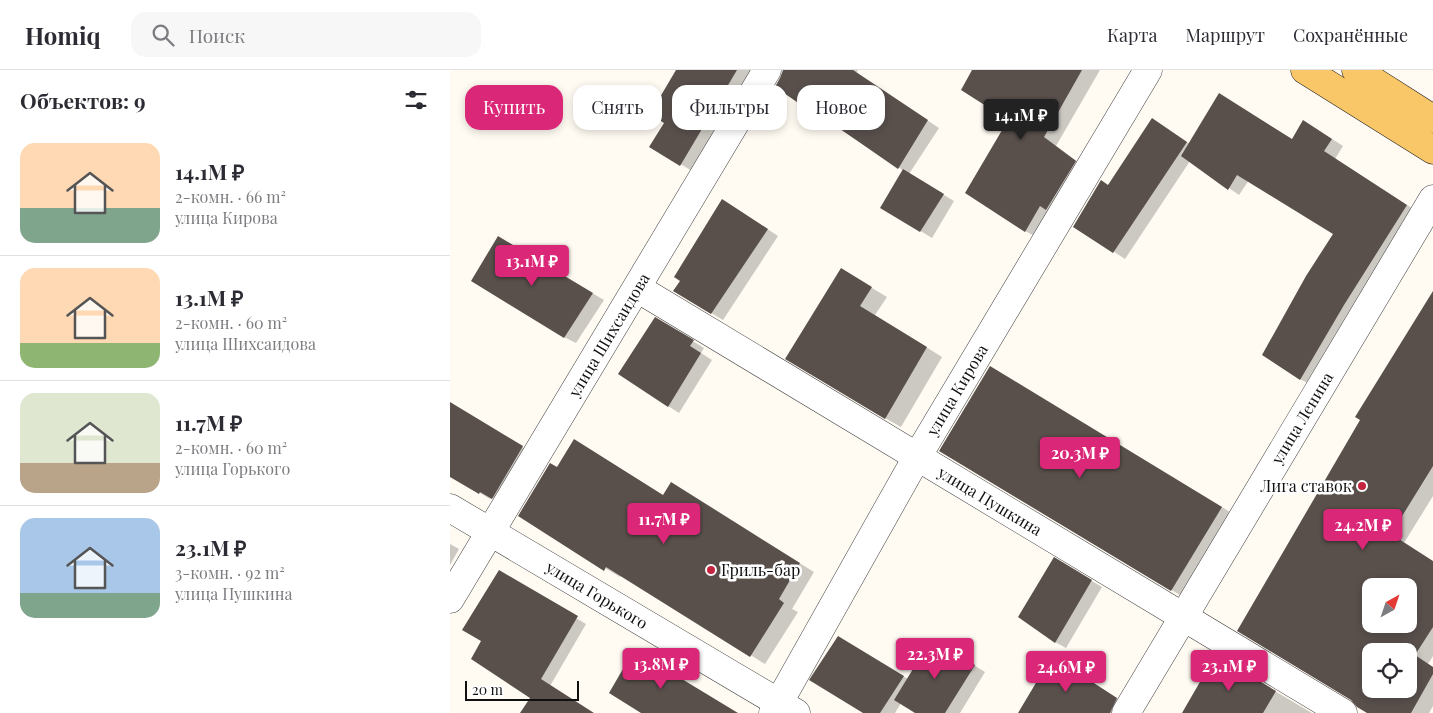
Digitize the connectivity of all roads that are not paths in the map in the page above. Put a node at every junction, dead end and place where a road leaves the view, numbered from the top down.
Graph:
1 (767, 70) edge
2 (1148, 70) edge
3 (1305, 70) edge
4 (1356, 70) edge
5 (1433, 119) edge
6 (1433, 150) edge
7 (1433, 199) edge
8 (637, 288) junction
9 (917, 457) junction
10 (450, 508) edge
11 (490, 532) junction
12 (450, 599) edge
13 (1183, 617) junction
14 (782, 710) edge
15 (1126, 713) edge
16 (1343, 713) edge

1 - 8 street, улица Шихсаидова
2 - 9 street, улица Кирова
3 - 6 main road
4 - 5 main road
7 - 13 street, улица Ленина
8 - 9 street, улица Пушкина
8 - 11 street, улица Шихсаидова
9 - 13 street, улица Пушкина
9 - 14 street, улица Кирова
10 - 11 street, улица Горького
11 - 12 street, улица Шихсаидова
11 - 14 street, улица Горького
13 - 15 street, улица Ленина
13 - 16 street, улица Пушкина

